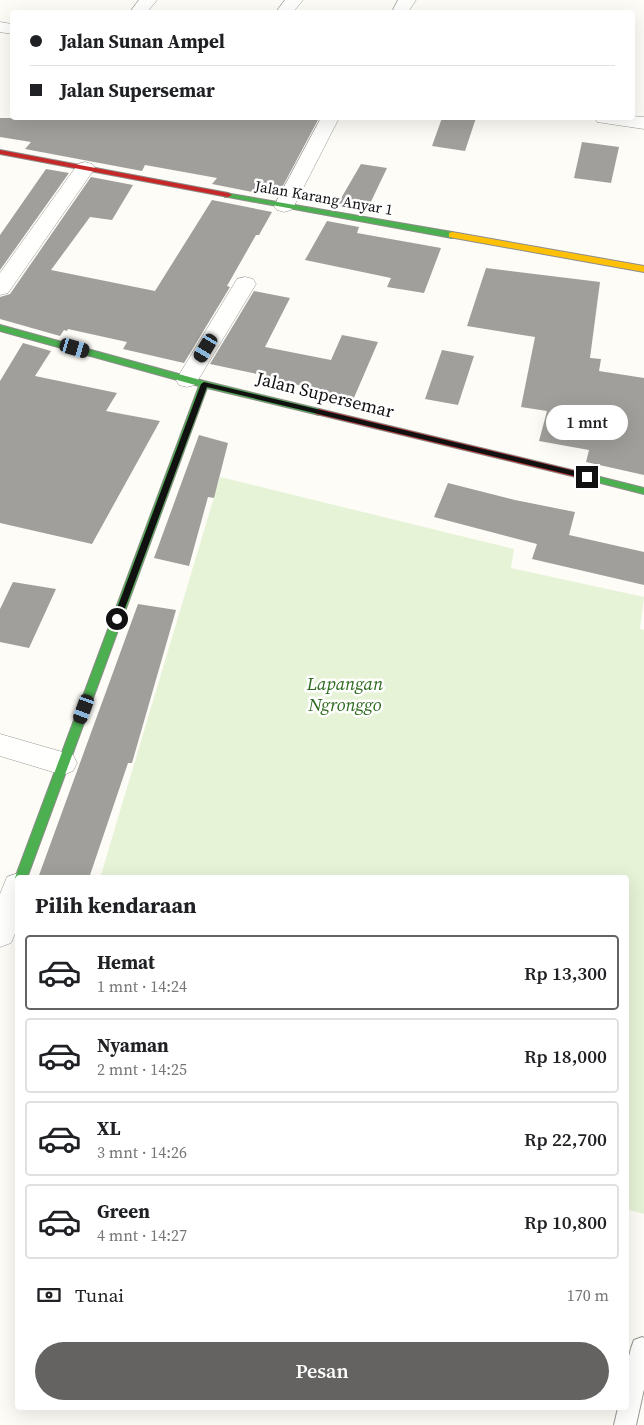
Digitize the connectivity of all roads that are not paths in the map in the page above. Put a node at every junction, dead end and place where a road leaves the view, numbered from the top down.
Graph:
1 (148, 0) edge
2 (294, 0) edge
3 (140, 10) edge
4 (286, 10) edge
5 (329, 120) edge
6 (620, 120) edge
7 (644, 123) edge
8 (0, 152) edge
9 (85, 168) junction
10 (284, 206) junction
11 (644, 269) edge
12 (245, 284) dead end
13 (0, 288) edge
14 (0, 328) edge
15 (196, 382) junction
16 (644, 491) edge
17 (0, 745) edge
18 (63, 763) junction
19 (22, 875) edge
20 (15, 894) edge
21 (0, 933) edge
22 (642, 1348) dead end
23 (629, 1407) edge
24 (628, 1410) edge
25 (625, 1425) edge

1 - 3 street
2 - 4 street
5 - 10 street
6 - 7 street
8 - 9 street, Jalan Karang Anyar 1
9 - 10 street, Jalan Karang Anyar 1
9 - 13 street
10 - 11 street, Jalan Karang Anyar 1
12 - 15 street
14 - 15 street, Jalan Supersemar
15 - 16 street, Jalan Supersemar
15 - 18 street
17 - 18 street
18 - 19 street
20 - 21 street
22 - 23 lane
24 - 25 lane

